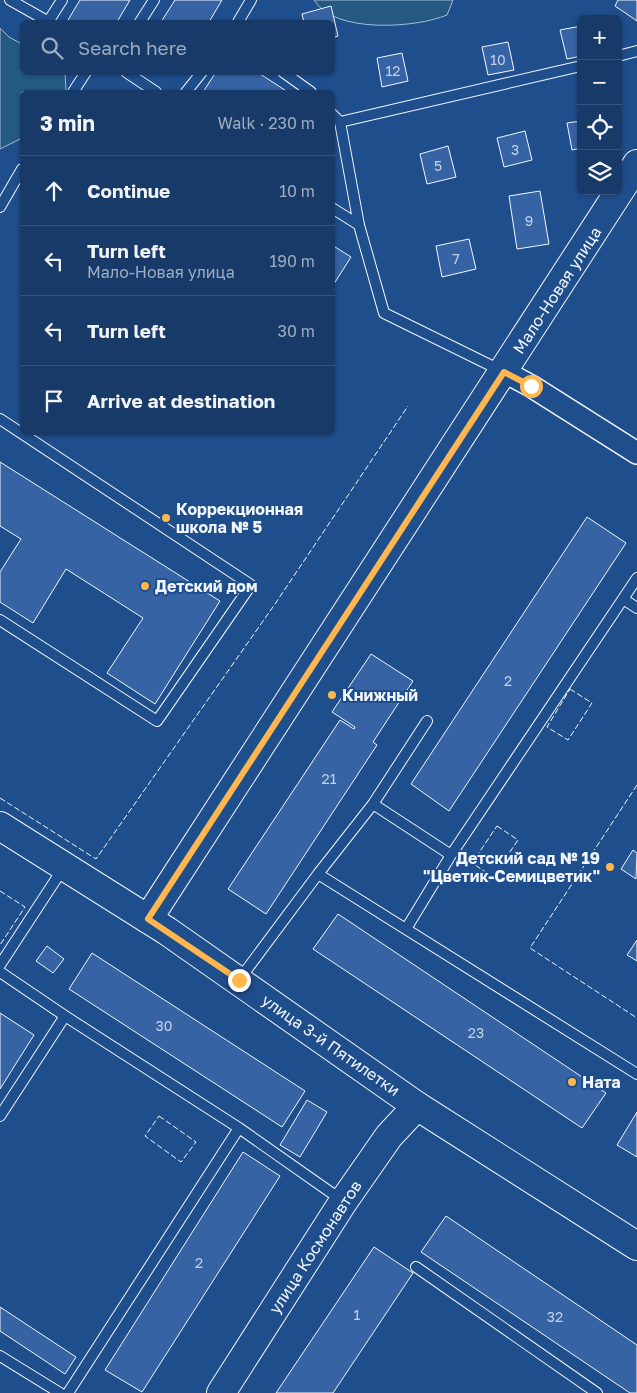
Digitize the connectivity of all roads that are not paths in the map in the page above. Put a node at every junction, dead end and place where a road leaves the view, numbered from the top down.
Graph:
1 (10, 0) edge
2 (62, 0) edge
3 (154, 0) edge
4 (251, 0) edge
5 (45, 20) edge
6 (49, 20) edge
7 (141, 20) edge
8 (239, 20) edge
9 (637, 51) edge
10 (622, 55) edge
11 (577, 67) edge
12 (84, 75) edge
13 (130, 75) edge
14 (200, 75) edge
15 (287, 75) edge
16 (73, 90) edge
17 (153, 90) edge
18 (188, 90) edge
19 (309, 90) edge
20 (335, 117) edge
21 (340, 122) junction
22 (637, 164) edge
23 (20, 172) edge
24 (0, 207) edge
25 (335, 210) edge
26 (359, 225) junction
27 (504, 372) junction
28 (0, 419) edge
29 (20, 432) edge
30 (24, 435) edge
31 (637, 453) edge
32 (637, 578) edge
33 (623, 599) junction
34 (637, 608) edge
35 (0, 620) edge
36 (427, 721) dead end
37 (373, 804) junction
38 (0, 826) edge
39 (451, 855) junction
40 (64, 866) junction
41 (318, 874) junction
42 (148, 919) junction
43 (406, 929) junction
44 (0, 965) edge
45 (0, 972) edge
46 (239, 980) junction
47 (65, 1016) junction
48 (637, 1074) edge
49 (417, 1106) junction
50 (0, 1116) edge
51 (239, 1128) junction
52 (343, 1202) junction
53 (637, 1246) edge
54 (416, 1267) dead end
55 (0, 1356) edge
56 (60, 1393) edge
57 (68, 1393) edge
58 (221, 1393) edge
59 (597, 1393) edge

1 - 5 lane
2 - 6 lane
3 - 7 lane
4 - 8 lane
9 - 10 lane
11 - 21 lane
12 - 16 lane
13 - 17 lane
14 - 18 lane
15 - 19 lane
20 - 21 lane
21 - 26 lane
22 - 27 main road, Мало-Новая улица
23 - 24 lane
25 - 26 lane
26 - 27 lane
27 - 31 street
27 - 42 main road, Мало-Новая улица
28 - 29 lane
30 - 35 lane
32 - 33 lane
33 - 34 lane
33 - 39 lane
36 - 37 lane
37 - 39 lane
37 - 41 lane
38 - 40 main road, улица 3-й Пятилетки
39 - 43 lane
40 - 42 main road, улица 3-й Пятилетки
40 - 44 lane
41 - 43 lane
41 - 46 lane
42 - 46 main road, улица 3-й Пятилетки
43 - 48 lane
45 - 47 lane
46 - 49 main road, улица 3-й Пятилетки
47 - 50 lane
47 - 51 lane
49 - 52 main road, улица Космонавтов
49 - 53 main road, улица 3-й Пятилетки
51 - 52 lane
51 - 57 lane
52 - 58 main road, улица Космонавтов
54 - 59 lane
55 - 56 lane

